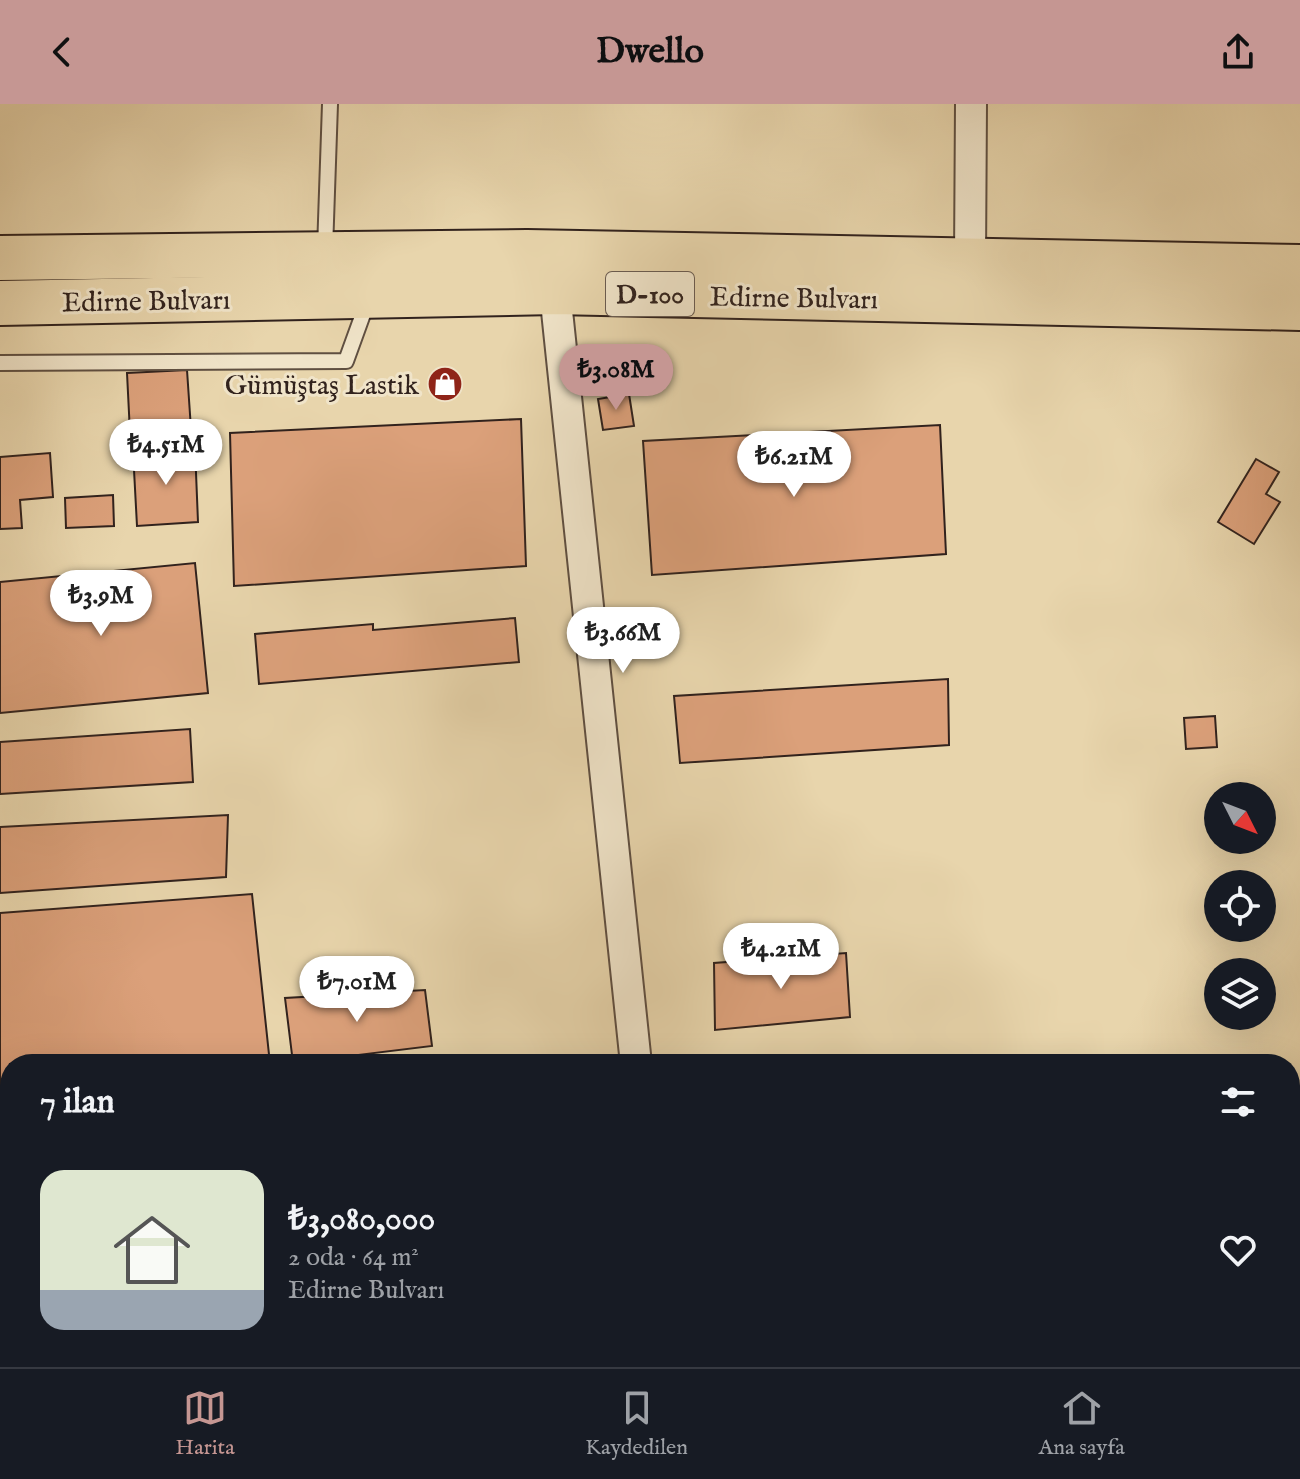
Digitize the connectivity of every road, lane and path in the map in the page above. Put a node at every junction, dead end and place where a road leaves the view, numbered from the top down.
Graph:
1 (330, 104) edge
2 (971, 104) edge
3 (324, 255) junction
4 (0, 258) edge
5 (970, 260) junction
6 (1300, 267) edge
7 (555, 292) junction
8 (369, 296) junction
9 (0, 303) edge
10 (1300, 308) edge
11 (0, 363) edge
12 (635, 1054) edge

1 - 3 lane
2 - 5 street
3 - 4 highway, Edirne Bulvarı / D-100
3 - 5 highway, Edirne Bulvarı / D-100
5 - 6 highway, Edirne Bulvarı / D-100
7 - 8 highway, Edirne Bulvarı / D-100
7 - 10 highway, Edirne Bulvarı / D-100
7 - 12 street
8 - 9 highway, Edirne Bulvarı / D-100
8 - 11 lane

